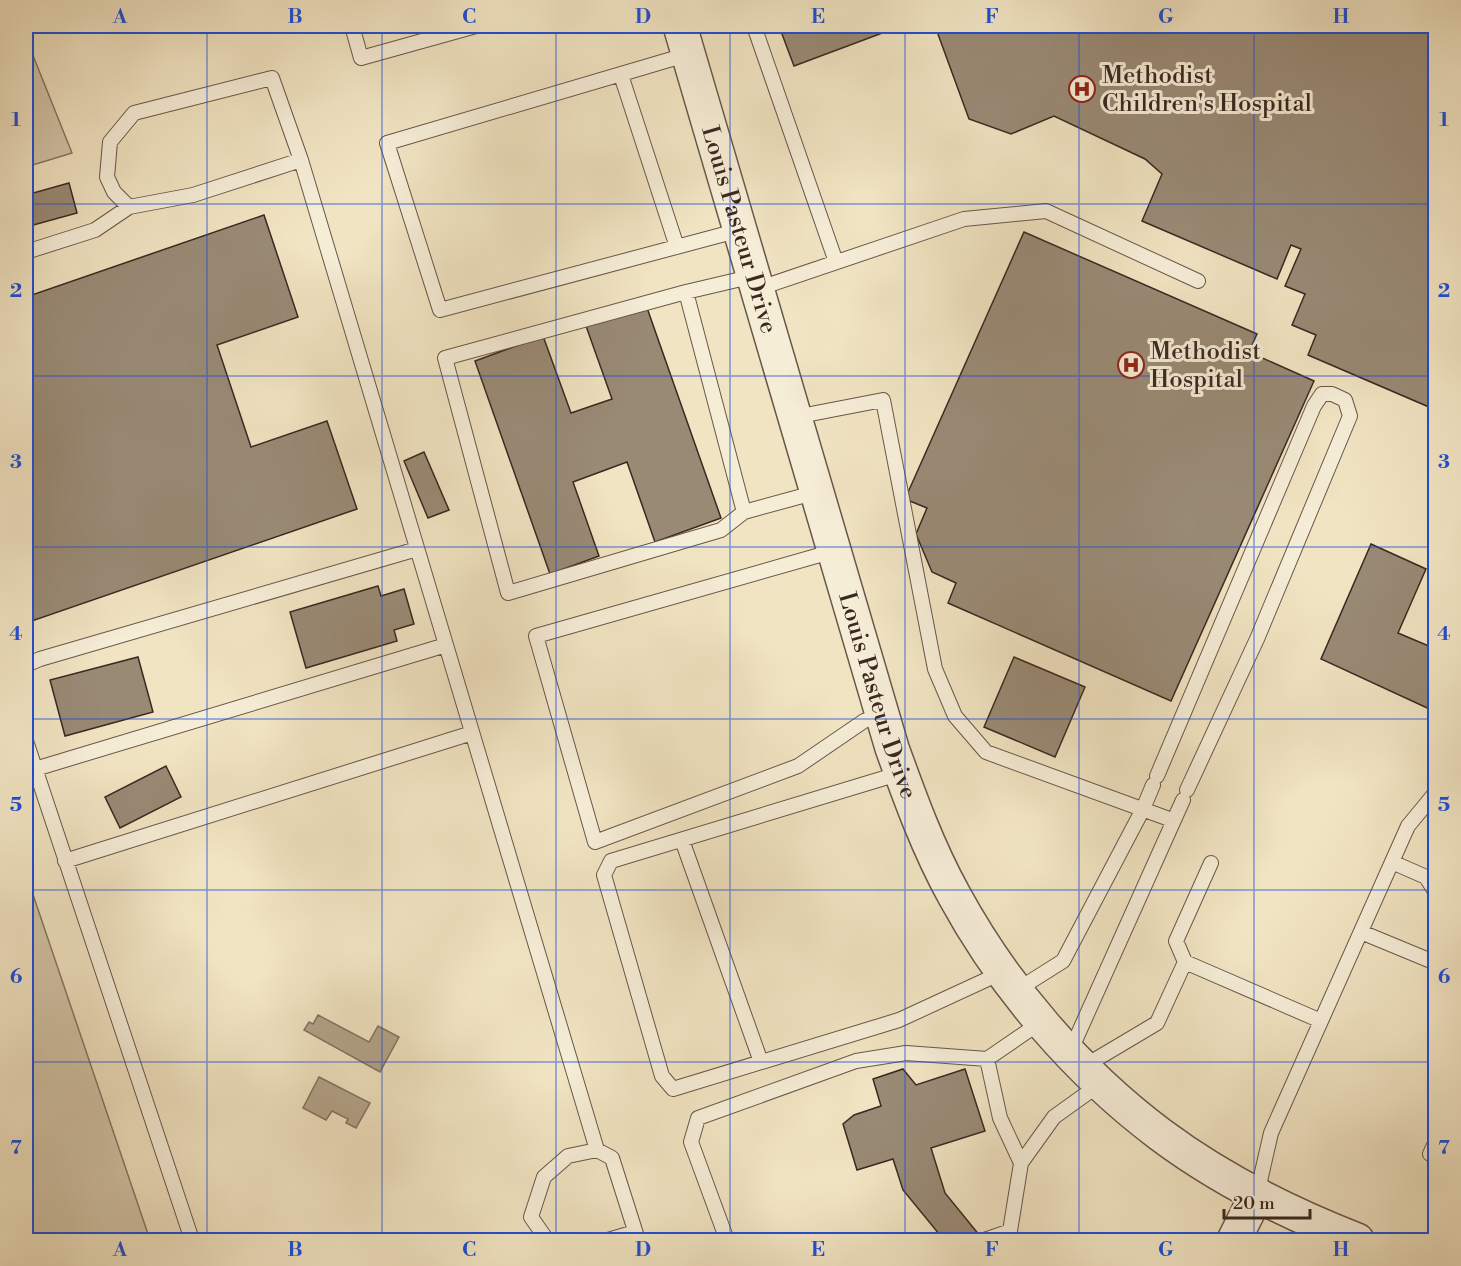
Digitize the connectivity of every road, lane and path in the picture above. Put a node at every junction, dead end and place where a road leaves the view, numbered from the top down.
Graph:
1 (352, 26) edge
2 (476, 26) edge
3 (754, 26) edge
4 (685, 40) edge
5 (621, 75) junction
6 (301, 160) junction
7 (129, 207) junction
8 (740, 230) junction
9 (677, 247) junction
10 (26, 252) edge
11 (836, 262) junction
12 (1198, 281) dead end
13 (756, 282) junction
14 (686, 292) junction
15 (795, 417) junction
16 (817, 492) junction
17 (744, 512) junction
18 (417, 549) junction
19 (834, 551) junction
20 (446, 645) junction
21 (26, 665) edge
22 (882, 714) junction
23 (472, 732) junction
24 (26, 741) edge
25 (35, 769) junction
26 (901, 773) junction
27 (1436, 792) edge
28 (1143, 809) junction
29 (1172, 820) junction
30 (682, 840) junction
31 (65, 861) junction
32 (1392, 862) junction
33 (1211, 863) dead end
34 (1430, 876) edge
35 (1436, 893) edge
36 (1361, 932) junction
37 (1429, 960) edge
38 (1185, 962) junction
39 (1010, 981) junction
40 (1321, 1021) junction
41 (1041, 1022) junction
42 (987, 1059) junction
43 (761, 1062) junction
44 (1084, 1067) junction
45 (1436, 1141) edge
46 (597, 1150) junction
47 (1430, 1154) dead end
48 (1021, 1163) junction
49 (1257, 1194) junction
50 (637, 1236) edge
51 (192, 1240) edge
52 (547, 1240) edge
53 (608, 1240) edge
54 (727, 1240) edge
55 (984, 1240) edge
56 (1234, 1240) edge
57 (1357, 1240) edge

1 - 2 lane
3 - 11 lane
4 - 5 lane
4 - 8 street, Louis Pasteur Drive
5 - 9 lane
5 - 9 lane
6 - 7 lane
6 - 7 lane
6 - 18 lane
7 - 10 lane
8 - 9 lane
8 - 13 street, Louis Pasteur Drive
11 - 12 lane
11 - 13 lane
13 - 14 lane
13 - 15 street, Louis Pasteur Drive
14 - 17 lane
14 - 17 lane
15 - 16 street, Louis Pasteur Drive
15 - 28 lane
16 - 17 lane
16 - 19 street, Louis Pasteur Drive
18 - 20 lane
18 - 21 lane
19 - 22 street, Louis Pasteur Drive
19 - 22 lane
20 - 23 lane
20 - 25 lane
22 - 26 street, Louis Pasteur Drive
23 - 31 lane
23 - 46 lane
24 - 25 lane
25 - 31 lane
26 - 30 lane
26 - 39 street, Louis Pasteur Drive
27 - 32 lane
28 - 29 lane
28 - 29 lane
28 - 39 lane
29 - 44 lane
30 - 43 lane
30 - 43 lane
31 - 51 lane
32 - 34 lane
32 - 36 lane
33 - 38 lane
34 - 35 lane
36 - 37 lane
36 - 40 lane
38 - 40 lane
38 - 44 lane
39 - 41 street, Louis Pasteur Drive
39 - 43 lane
40 - 49 lane
41 - 42 lane
41 - 44 street, Louis Pasteur Drive
42 - 48 lane
42 - 54 lane
44 - 48 lane
44 - 49 street, Louis Pasteur Drive
45 - 47 lane
46 - 50 lane
46 - 52 lane
48 - 55 lane
49 - 56 street
49 - 57 street, Louis Pasteur Drive
50 - 53 lane

